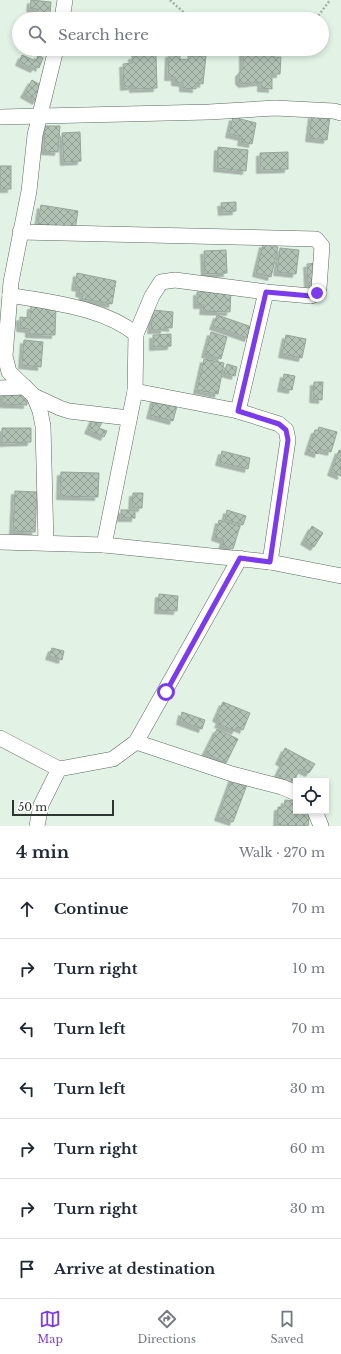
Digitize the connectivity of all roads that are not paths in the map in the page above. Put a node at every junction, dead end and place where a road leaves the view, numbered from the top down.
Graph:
1 (65, 0) edge
2 (63, 12) edge
3 (54, 56) edge
4 (2, 113) edge
5 (341, 113) edge
6 (38, 118) junction
7 (20, 232) junction
8 (7, 286) edge
9 (266, 292) junction
10 (136, 334) junction
11 (0, 388) edge
12 (135, 391) junction
13 (29, 392) junction
14 (238, 411) junction
15 (129, 418) junction
16 (0, 542) edge
17 (46, 542) junction
18 (104, 545) junction
19 (240, 558) junction
20 (270, 562) junction
21 (341, 576) edge
22 (0, 738) edge
23 (136, 742) junction
24 (59, 769) junction
25 (293, 792) edge
26 (316, 814) edge
27 (37, 826) edge
28 (321, 826) edge

1 - 2 street
3 - 6 street
4 - 6 street
5 - 6 street
6 - 7 street
7 - 8 street
7 - 9 street
8 - 10 street
8 - 13 street
9 - 10 street
9 - 14 street
10 - 12 street
11 - 13 street
12 - 14 street
12 - 15 street
13 - 15 street
13 - 17 street
14 - 20 street
15 - 18 street
16 - 17 street
17 - 18 street
18 - 19 street
19 - 20 street
19 - 23 street
20 - 21 street
22 - 24 street
23 - 24 street
23 - 25 street
24 - 27 street
26 - 28 street

